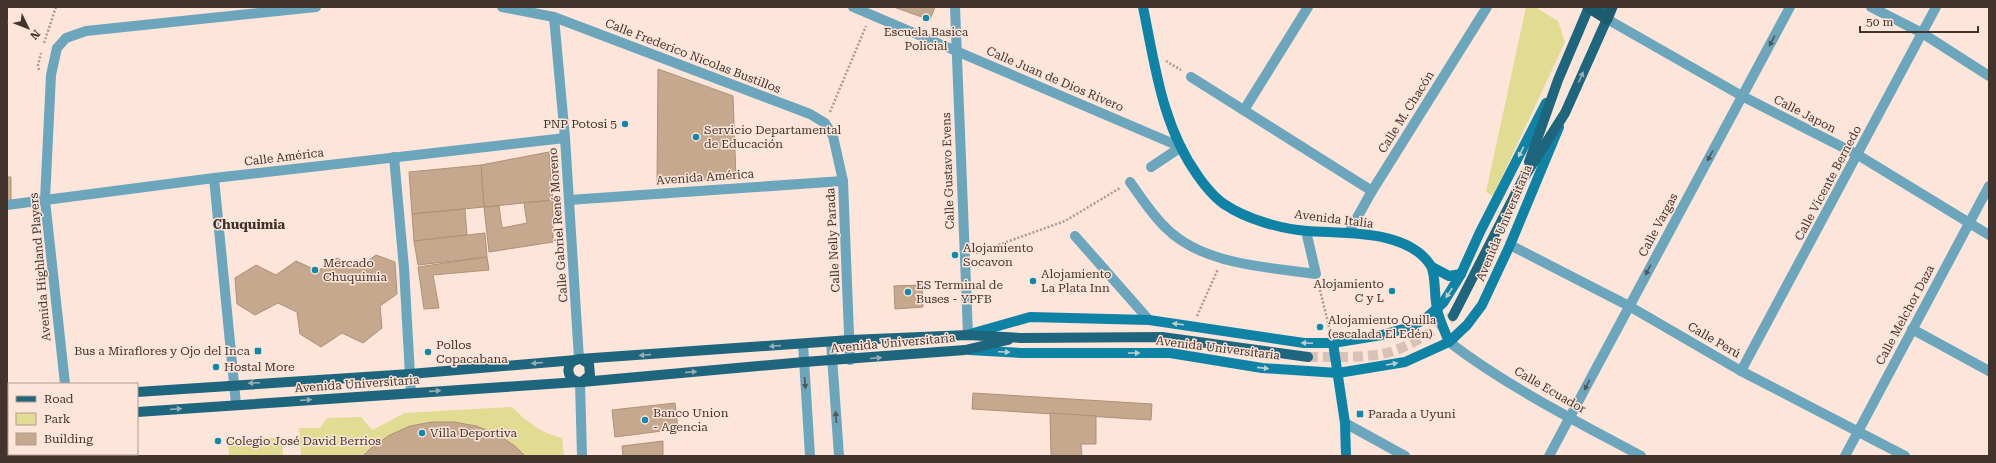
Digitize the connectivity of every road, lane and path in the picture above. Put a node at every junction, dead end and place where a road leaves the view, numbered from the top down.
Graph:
1 (56, 7) edge
2 (316, 7) edge
3 (502, 7) edge
4 (853, 7) edge
5 (955, 7) edge
6 (1142, 7) edge
7 (1308, 7) edge
8 (1487, 7) edge
9 (1589, 7) edge
10 (1605, 7) edge
11 (1612, 7) edge
12 (1790, 7) edge
13 (1871, 7) edge
14 (1936, 7) edge
15 (871, 14) junction
16 (554, 17) junction
17 (1607, 19) junction
18 (1922, 34) junction
19 (956, 50) junction
20 (1152, 52) junction
21 (38, 65) dead end
22 (1989, 76) edge
23 (1191, 77) joint
24 (1558, 80) junction
25 (1742, 96) junction
26 (1244, 110) junction
27 (1565, 112) junction
28 (825, 123) junction
29 (565, 138) junction
30 (1181, 147) junction
31 (1858, 155) junction
32 (394, 157) junction
33 (1151, 167) dead end
34 (214, 178) junction
35 (1523, 179) junction
36 (843, 181) junction
37 (1130, 182) joint
38 (1989, 186) edge
39 (1372, 191) junction
40 (45, 200) junction
41 (569, 200) junction
42 (7, 205) edge
43 (1968, 224) junction
44 (1306, 231) junction
45 (1349, 232) junction
46 (1989, 235) edge
47 (1074, 236) dead end
48 (1510, 246) junction
49 (964, 257) junction
50 (1222, 258) junction
51 (1432, 267) junction
52 (1316, 274) junction
53 (1461, 274) junction
54 (1629, 306) junction
55 (1437, 308) junction
56 (1453, 316) tunnel mouth
57 (1149, 320) junction
58 (1193, 325) junction
59 (1912, 329) junction
60 (968, 335) junction
61 (1020, 338) junction
62 (850, 340) junction
63 (831, 342) junction
64 (1449, 342) junction
65 (1333, 343) junction
66 (803, 344) junction
67 (965, 350) junction
68 (1308, 358) tunnel mouth
69 (579, 360) junction
70 (850, 360) junction
71 (832, 361) junction
72 (804, 362) junction
73 (1741, 371) junction
74 (1989, 371) edge
75 (1338, 373) junction
76 (410, 374) junction
77 (580, 382) junction
78 (65, 383) edge
79 (235, 384) junction
80 (138, 392) edge
81 (411, 393) junction
82 (236, 404) junction
83 (138, 412) edge
84 (1570, 418) junction
85 (1345, 423) junction
86 (1858, 430) junction
87 (582, 456) edge
88 (810, 456) edge
89 (839, 456) edge
90 (1346, 456) edge
91 (1405, 456) edge
92 (1550, 456) edge
93 (1641, 456) edge
94 (1845, 456) edge
95 (1905, 456) edge

1 - 21 path
2 - 40 street, Avenida Highland Players
3 - 16 street, Calle Frederico Nicolas Bustillos
4 - 15 street, Calle Juan de Dios Rivero
5 - 19 street, Calle Gustavo Evens
6 - 20 main road, Avenida Italia
7 - 26 street
8 - 39 street, Calle M. Chacón
9 - 17 highway
9 - 24 main road, Avenida Universitaria
10 - 17 main road
11 - 17 highway, Avenida Universitaria
12 -> 25 street, Calle Vargas
13 - 18 street
14 - 18 street, Calle Vicente Bernedo
15 - 19 street, Calle Juan de Dios Rivero
15 - 28 path
16 - 28 street, Calle Frederico Nicolas Bustillos
16 - 29 street, Calle Gabriel René Moreno
17 - 25 street, Calle Japon
27 -> 17 main road, Avenida Universitaria
18 - 22 street
18 - 31 street, Calle Vicente Bernedo
19 - 30 street, Calle Juan de Dios Rivero
19 - 49 street, Calle Gustavo Evens
20 - 23 path
20 - 30 main road, Avenida Italia
23 - 26 street
24 - 35 main road
24 -> 53 main road, Avenida Universitaria
25 - 31 street, Calle Japon
25 -> 54 street, Calle Vargas
26 - 39 street
27 - 35 main road
27 - 48 main road, Avenida Universitaria
28 - 36 street, Calle Nelly Parada
29 - 32 street, Calle América
29 - 41 street, Calle Gabriel René Moreno
30 - 33 street
30 - 44 main road, Avenida Italia
31 - 43 street, Calle Japon
31 - 73 street, Calle Vicente Bernedo
32 - 34 street, Calle América
32 - 76 street
34 - 40 street, Calle América
34 - 79 street
35 - 56 main road
36 - 41 street, Avenida América
36 - 62 street, Calle Nelly Parada
37 - 49 path
37 - 50 street
38 - 43 street, Calle Melchor Daza
39 - 45 street, Calle M. Chacón
40 - 42 street, Calle América
40 - 78 street, Avenida Highland Players
41 - 69 street, Calle Gabriel René Moreno
43 - 46 street, Calle Japon
43 - 59 street, Calle Melchor Daza
44 - 45 main road, Avenida Italia
44 - 52 street
45 - 51 main road, Avenida Italia
47 - 57 street
48 - 54 street, Calle Perú
48 - 64 main road, Avenida Universitaria
49 - 60 street, Calle Gustavo Evens
50 - 52 street
50 - 58 path
51 - 53 main road, Avenida Italia
51 - 55 main road
52 - 65 path
53 -> 55 main road, Avenida Universitaria
54 - 73 street, Calle Perú
54 -> 84 street, Calle Vargas
55 - 64 main road
55 - 65 main road, Avenida Universitaria
58 -> 57 main road, Avenida Universitaria
57 - 60 main road, Avenida Universitaria
65 -> 58 main road, Avenida Universitaria
59 - 74 street
59 - 86 street, Calle Melchor Daza
60 - 61 main road
60 - 62 main road, Avenida Universitaria
61 - 67 main road
61 - 68 main road
62 - 63 main road, Avenida Universitaria
62 - 70 street, Calle Nelly Parada
63 - 66 main road, Avenida Universitaria
63 - 71 street
75 -> 64 main road, Avenida Universitaria
64 - 84 street, Calle Ecuador
65 - 75 main road
66 -> 69 main road, Avenida Universitaria
66 - 72 street
70 -> 67 main road, Avenida Universitaria
67 -> 75 main road, Avenida Universitaria
69 -> 76 main road, Avenida Universitaria
69 - 77 main road
69 - 77 main road
70 - 71 main road, Avenida Universitaria
71 - 72 main road, Avenida Universitaria
89 -> 71 street
77 -> 72 main road, Avenida Universitaria
72 -> 88 street
73 - 86 street, Calle Perú
75 - 85 main road
76 -> 79 main road, Avenida Universitaria
76 - 81 street
81 -> 77 main road, Avenida Universitaria
77 - 87 street
79 - 80 main road, Avenida Universitaria
79 - 82 street
82 -> 81 main road, Avenida Universitaria
83 -> 82 main road, Avenida Universitaria
84 - 92 street, Calle Vargas
84 - 93 street, Calle Ecuador
85 - 90 main road
85 - 91 street
86 - 94 street, Calle Melchor Daza
86 - 95 street, Calle Perú

